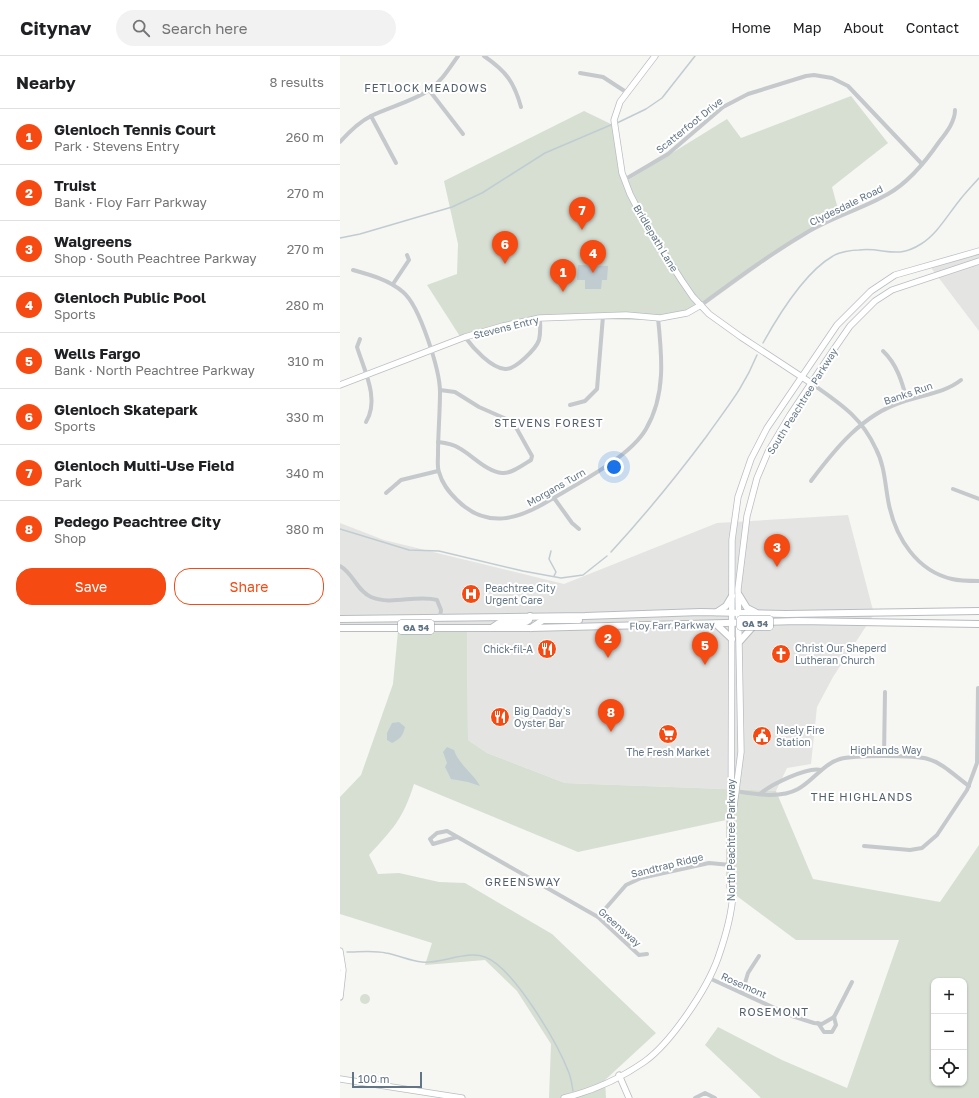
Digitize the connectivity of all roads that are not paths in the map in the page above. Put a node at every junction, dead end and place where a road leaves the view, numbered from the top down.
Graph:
1 (458, 56) edge
2 (484, 56) edge
3 (655, 56) edge
4 (580, 73) dead end
5 (429, 90) junction
6 (626, 92) junction
7 (521, 107) dead end
8 (955, 110) dead end
9 (371, 116) junction
10 (463, 134) dead end
11 (340, 142) edge
12 (396, 163) dead end
13 (922, 164) junction
14 (624, 180) junction
15 (979, 251) edge
16 (407, 255) dead end
17 (979, 261) edge
18 (353, 270) dead end
19 (393, 284) junction
20 (701, 305) junction
21 (603, 316) junction
22 (540, 318) junction
23 (658, 318) junction
24 (465, 337) junction
25 (360, 339) dead end
26 (431, 350) junction
27 (883, 351) dead end
28 (366, 375) junction
29 (802, 377) junction
30 (961, 380) dead end
31 (811, 383) junction
32 (340, 385) edge
33 (440, 390) junction
34 (907, 400) junction
35 (570, 405) dead end
36 (366, 422) dead end
37 (862, 424) junction
38 (438, 442) junction
39 (438, 471) junction
40 (811, 481) dead end
41 (953, 489) dead end
42 (386, 493) dead end
43 (554, 498) junction
44 (979, 499) edge
45 (579, 529) dead end
46 (340, 566) edge
47 (979, 581) edge
48 (735, 596) junction
49 (979, 611) edge
50 (716, 612) junction
51 (732, 613) junction
52 (739, 613) junction
53 (757, 613) junction
54 (530, 616) junction
55 (585, 616) junction
56 (440, 618) junction
57 (340, 619) edge
58 (740, 623) junction
59 (756, 623) junction
60 (716, 624) junction
61 (732, 624) junction
62 (979, 624) edge
63 (493, 627) junction
64 (340, 628) edge
65 (531, 628) junction
66 (732, 639) junction
67 (740, 641) junction
68 (740, 680) junction
69 (732, 681) junction
70 (978, 688) dead end
71 (885, 692) dead end
72 (884, 756) junction
73 (821, 770) junction
74 (969, 786) junction
75 (733, 791) junction
76 (760, 794) junction
77 (457, 837) junction
78 (864, 846) dead end
79 (730, 865) junction
80 (598, 917) junction
81 (340, 951) edge
82 (647, 954) dead end
83 (759, 956) dead end
84 (709, 978) junction
85 (852, 982) dead end
86 (742, 993) junction
87 (340, 997) edge
88 (834, 1017) junction
89 (818, 1024) junction
90 (619, 1076) junction
91 (340, 1079) edge
92 (462, 1098) edge
93 (564, 1098) edge
94 (629, 1098) edge
95 (695, 1098) edge
96 (715, 1098) edge

1 - 5 street
2 - 7 street
3 - 6 street, Bridlepath Lane
4 - 6 street
5 - 9 street
5 - 10 street
6 - 14 street, Bridlepath Lane
8 - 13 street, Clydesdale Road
9 - 11 street
9 - 12 street
13 - 14 street, Scatterfoot Drive
13 - 20 street, Clydesdale Road
14 - 20 street, Bridlepath Lane
15 - 29 street, South Peachtree Parkway
16 - 19 street
17 - 31 street, South Peachtree Parkway
18 - 19 street
19 - 26 street, Morgans Turn
20 - 23 street, Stevens Entry
20 - 29 street, Bridlepath Lane
21 - 22 street, Stevens Entry
21 - 23 street, Stevens Entry
21 - 35 street
22 - 24 street, Stevens Entry
22 - 24 street
23 - 43 street, Morgans Turn
24 - 26 street, Stevens Entry
25 - 28 street
26 - 28 street, Stevens Entry
26 - 33 street, Morgans Turn
27 - 34 street
28 - 32 street, Stevens Entry
28 - 36 street
29 - 31 street, Bridlepath Lane
29 - 48 street, South Peachtree Parkway
30 - 34 street, Banks Run
31 - 37 street
31 - 48 street, South Peachtree Parkway
33 - 38 street, Morgans Turn
33 - 38 street
34 - 37 street, Banks Run
37 - 40 street, Banks Run
37 - 47 street
38 - 39 street, Morgans Turn
39 - 42 street
39 - 43 street, Morgans Turn
41 - 44 street
43 - 45 street
46 - 56 street
48 - 50 main road
48 - 51 street, North Peachtree Parkway
48 - 52 street, South Peachtree Parkway
48 - 53 main road
49 - 53 main road, Floy Farr Parkway / GA 54
50 - 51 main road, Floy Farr Parkway / GA 54
50 - 55 main road, Floy Farr Parkway / GA 54
51 - 52 main road, Floy Farr Parkway / GA 54
51 - 61 street, North Peachtree Parkway
52 - 53 main road, Floy Farr Parkway / GA 54
52 - 58 street, South Peachtree Parkway
54 - 55 main road, Floy Farr Parkway / GA 54
54 - 56 main road, Floy Farr Parkway / GA 54
54 - 63 main road
55 - 65 main road
56 - 57 main road, Floy Farr Parkway / GA 54
58 - 59 main road, Floy Farr Parkway / GA 54
58 - 61 main road, Floy Farr Parkway / GA 54
58 - 67 street
59 - 62 main road, Floy Farr Parkway / GA 54
59 - 67 main road
60 - 61 main road, Floy Farr Parkway / GA 54
60 - 65 main road, Floy Farr Parkway / GA 54
60 - 66 main road
61 - 66 street, North Peachtree Parkway
63 - 64 main road, Floy Farr Parkway / GA 54
63 - 65 main road, Floy Farr Parkway / GA 54
66 - 69 street, North Peachtree Parkway
67 - 68 street
68 - 69 street
68 - 75 street
69 - 75 street, North Peachtree Parkway
70 - 74 street
71 - 72 street
72 - 73 street, Highlands Way
72 - 74 street, Highlands Way
73 - 76 street, Highlands Way
73 - 76 street, Highlands Way
74 - 78 street
75 - 76 street, Highlands Way
75 - 79 street, North Peachtree Parkway
77 - 77 street, Greensway
77 - 80 street, Greensway
79 - 80 street, Sandtrap Ridge
79 - 84 street, North Peachtree Parkway
80 - 82 street, Greensway
81 - 87 street
83 - 86 street
84 - 86 street, Rosemont
84 - 90 street, North Peachtree Parkway
85 - 88 street, Rosemont
86 - 89 street, Rosemont
88 - 89 street
88 - 89 street, Rosemont
90 - 93 street, North Peachtree Parkway
90 - 94 street
91 - 92 street
95 - 96 street

